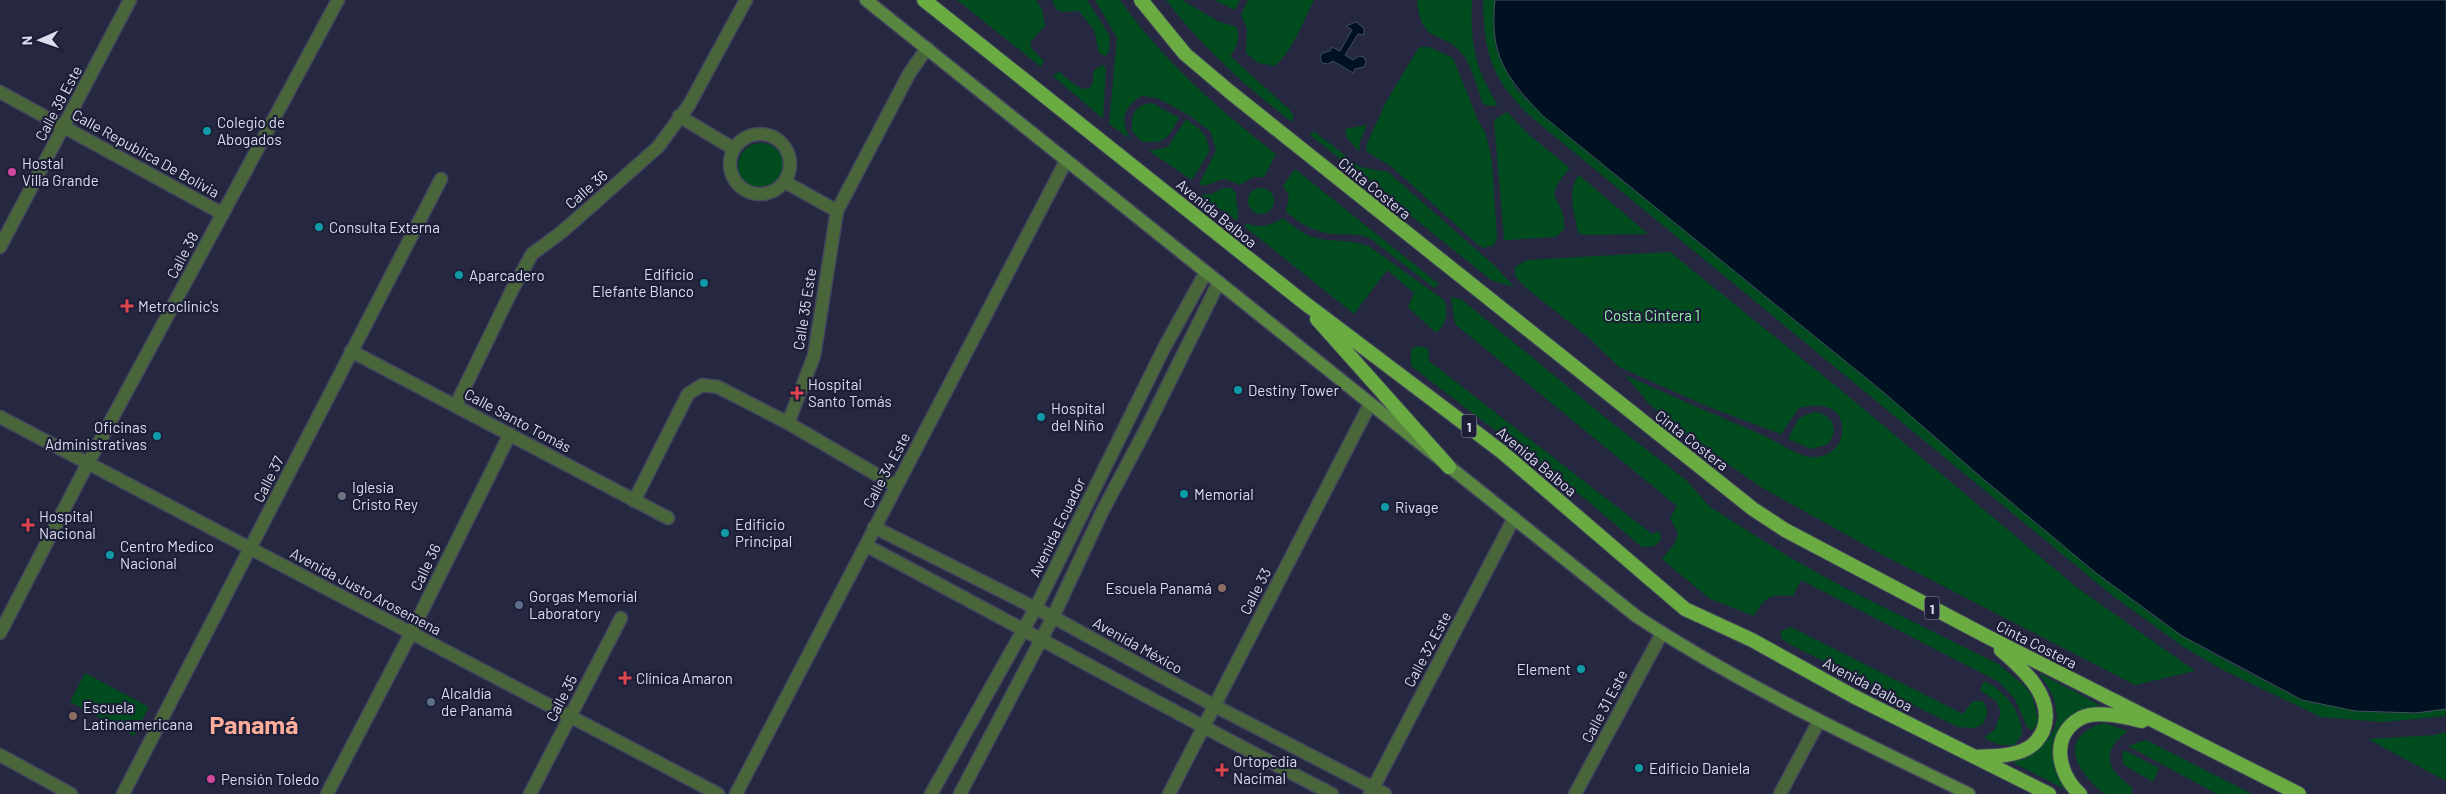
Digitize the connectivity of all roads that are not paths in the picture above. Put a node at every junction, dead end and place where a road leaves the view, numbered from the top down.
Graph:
1 (130, 0) edge
2 (338, 0) edge
3 (746, 0) edge
4 (866, 0) edge
5 (924, 0) edge
6 (1141, 0) edge
7 (927, 48) junction
8 (0, 92) edge
9 (679, 116) junction
10 (64, 126) junction
11 (734, 149) junction
12 (1066, 161) junction
13 (441, 179) dead end
14 (785, 182) junction
15 (837, 211) junction
16 (223, 214) junction
17 (0, 247) edge
18 (1206, 272) junction
19 (1220, 282) junction
20 (1302, 301) junction
21 (351, 351) junction
22 (1370, 404) junction
23 (456, 405) junction
24 (0, 417) edge
25 (788, 423) junction
26 (510, 434) junction
27 (88, 463) junction
28 (1449, 467) junction
29 (896, 486) junction
30 (634, 501) junction
31 (668, 518) dead end
32 (1514, 518) junction
33 (874, 527) junction
34 (866, 546) junction
35 (251, 549) junction
36 (1035, 609) junction
37 (1053, 617) junction
38 (621, 618) dead end
39 (1024, 629) junction
40 (0, 633) edge
41 (411, 633) junction
42 (1662, 633) junction
43 (1986, 636) junction
44 (1041, 639) junction
45 (1215, 706) junction
46 (570, 716) junction
47 (1819, 721) junction
48 (2160, 725) junction
49 (1203, 728) junction
50 (0, 756) edge
51 (1974, 757) junction
52 (1371, 791) edge
53 (71, 794) edge
54 (123, 794) edge
55 (327, 794) edge
56 (530, 794) edge
57 (718, 794) edge
58 (736, 794) edge
59 (931, 794) edge
60 (960, 794) edge
61 (1169, 794) edge
62 (1332, 794) edge
63 (1385, 794) edge
64 (1575, 794) edge
65 (1780, 794) edge
66 (1969, 794) edge
67 (2049, 794) edge
68 (2080, 794) edge
69 (2299, 794) edge

1 - 10 street, Calle 39 Este
2 - 16 street, Calle 38
3 - 9 street, Calle 36
4 - 7 main road
5 - 20 highway, Avenida Balboa / 1
6 - 43 highway, Cinta Costera / 1
7 - 12 main road
7 - 15 street, Calle 35 Este
8 - 10 street, Calle Republica De Bolivia
9 - 11 street
9 - 23 street, Calle 36
10 - 16 street, Calle Republica De Bolivia
10 - 17 street, Calle 39 Este
11 - 14 street
11 - 14 street
12 - 18 main road
12 - 29 street, Calle 34 Este
13 - 21 street, Calle 37
14 - 15 street
15 - 25 street, Calle 35 Este
16 - 27 street, Calle 38
18 - 19 main road
18 - 36 street, Avenida Ecuador
19 - 22 main road
19 - 37 street
20 - 28 highway
20 - 51 highway, Avenida Balboa / 1
21 - 23 street, Calle Santo Tomás
21 - 35 street, Calle 37
22 - 28 main road
22 - 45 street, Calle 33
23 - 26 street, Calle Santo Tomás
24 - 27 street, Avenida Justo Arosemena
25 - 29 street
25 - 30 street
26 - 30 street, Calle Santo Tomás
26 - 41 street, Calle 36
27 - 35 street, Avenida Justo Arosemena
27 - 40 street, Calle 38
28 - 32 main road
29 - 33 street, Calle 34 Este
30 - 31 street, Calle Santo Tomás
32 - 42 main road
32 - 52 street, Calle 32 Este
33 - 34 street, Calle 34 Este
33 - 36 street, Avenida México
34 - 39 street
34 - 58 street, Calle 34 Este
35 - 41 street, Avenida Justo Arosemena
35 - 54 street, Calle 37
36 - 37 street, Avenida México
36 - 39 street, Avenida Ecuador
37 - 44 street
37 - 45 street, Avenida México
38 - 46 street, Calle 35
39 - 44 street
39 - 59 street, Avenida Ecuador
41 - 46 street, Avenida Justo Arosemena
41 - 55 street, Calle 36
42 - 47 main road
42 - 64 street, Calle 31 Este
43 - 48 highway, Cinta Costera / 1
43 - 51 highway
44 - 49 street
44 - 60 street
45 - 49 street, Calle 33
45 - 52 street, Avenida México
46 - 56 street, Calle 35
46 - 57 street, Avenida Justo Arosemena
47 - 65 street
47 - 66 main road
48 - 68 highway
48 - 69 highway, Cinta Costera / 1
49 - 61 street, Calle 33
49 - 62 street
50 - 53 street
51 - 67 highway, Avenida Balboa / 1
52 - 63 street, Avenida México

